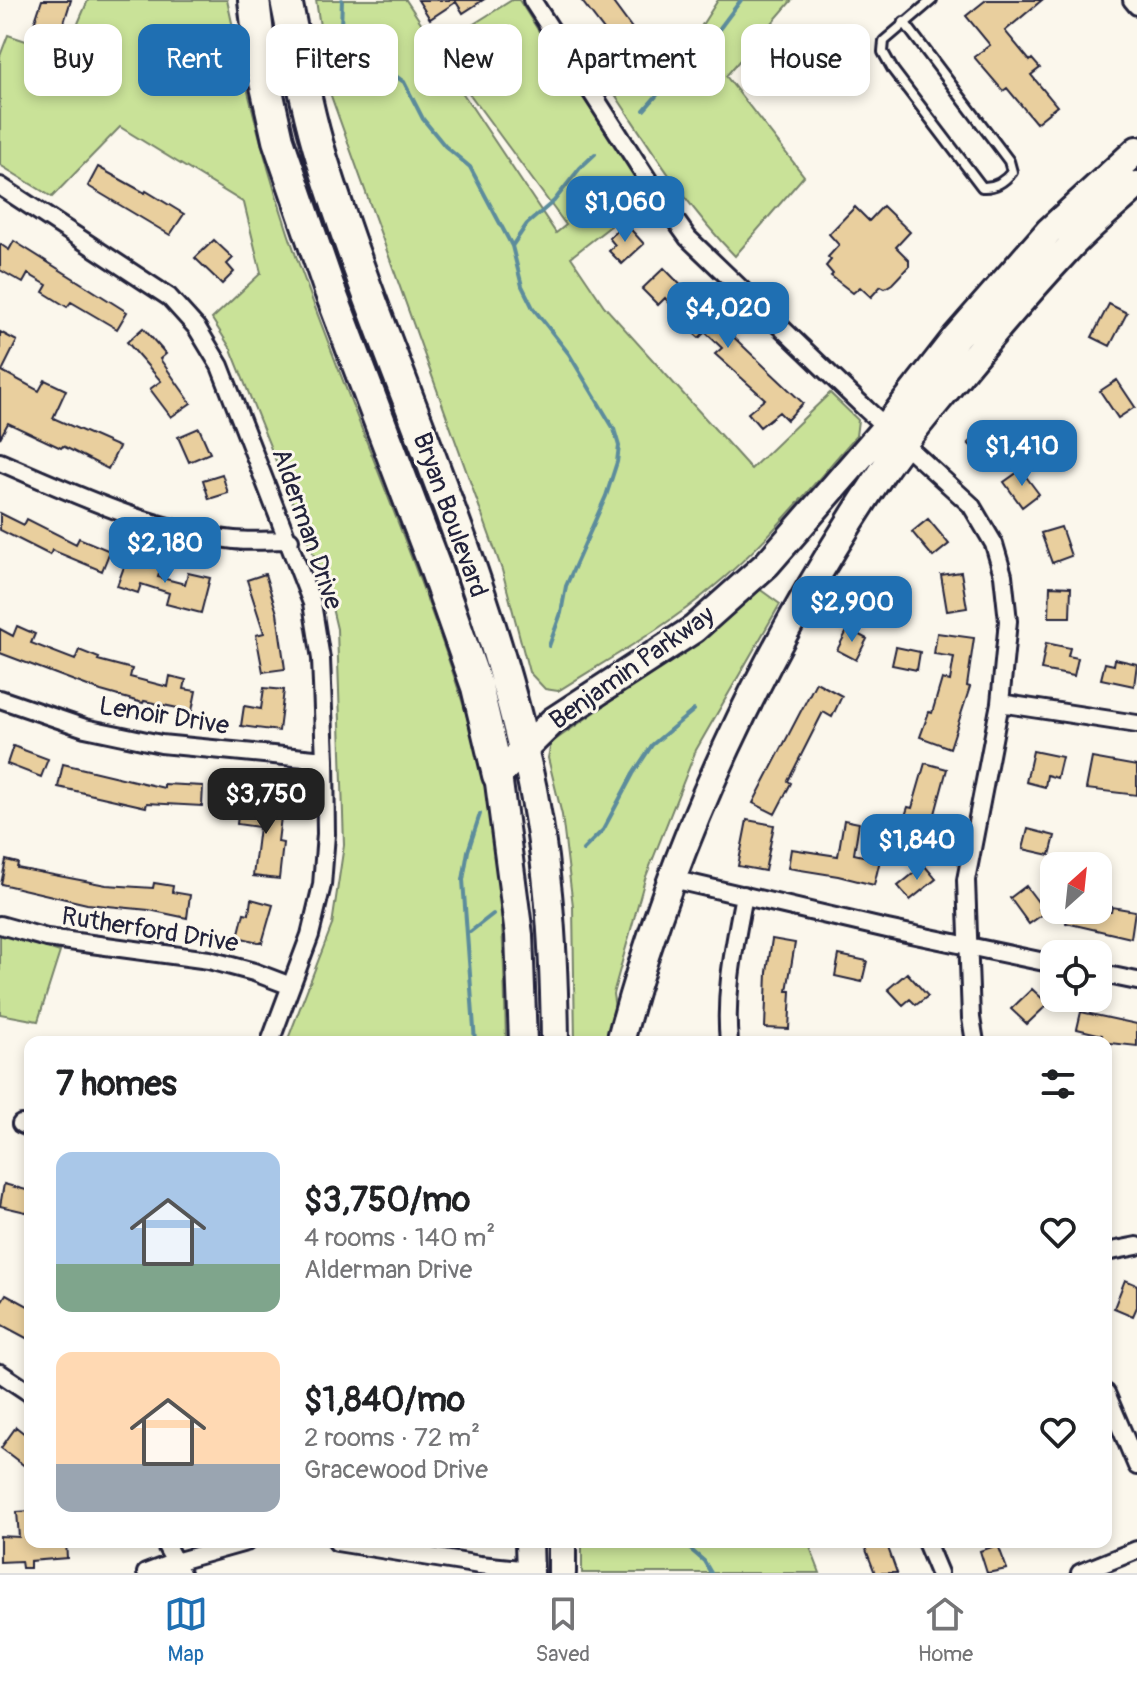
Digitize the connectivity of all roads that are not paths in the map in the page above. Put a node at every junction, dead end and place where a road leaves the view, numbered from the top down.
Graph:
1 (244, 0) edge
2 (254, 0) edge
3 (286, 0) edge
4 (532, 0) edge
5 (932, 0) edge
6 (1132, 0) edge
7 (1137, 6) edge
8 (904, 22) junction
9 (262, 68) junction
10 (1137, 150) edge
11 (1137, 185) edge
12 (0, 186) edge
13 (895, 435) junction
14 (0, 462) edge
15 (290, 540) junction
16 (0, 699) edge
17 (1000, 703) junction
18 (1137, 724) edge
19 (524, 749) junction
20 (325, 760) junction
21 (498, 775) junction
22 (672, 879) junction
23 (744, 895) junction
24 (0, 925) edge
25 (967, 945) junction
26 (1040, 961) edge
27 (1112, 976) edge
28 (1137, 981) edge
29 (291, 986) junction
30 (272, 1036) edge
31 (523, 1036) edge
32 (555, 1036) edge
33 (622, 1036) edge
34 (728, 1036) edge
35 (974, 1036) edge
36 (1137, 1246) edge
37 (1112, 1251) edge
38 (0, 1373) edge
39 (24, 1389) edge
40 (1112, 1407) edge
41 (1137, 1466) edge
42 (167, 1548) edge
43 (230, 1548) edge
44 (416, 1548) edge
45 (529, 1548) edge
46 (562, 1548) edge
47 (929, 1548) edge
48 (1137, 1550) edge
49 (178, 1567) edge
50 (530, 1572) edge
51 (146, 1573) edge
52 (562, 1573) edge
53 (939, 1573) edge
54 (1080, 1573) edge

1 - 9 highway
2 - 9 highway, Bryan Boulevard
3 - 19 highway, Bryan Boulevard
4 - 13 street
5 - 8 lane
6 - 7 street
8 - 8 lane
9 - 21 highway, Bryan Boulevard
10 - 13 main road, Benjamin Parkway
11 - 13 main road, Benjamin Parkway
12 - 15 street, Alderman Drive
13 - 17 street
13 - 19 main road, Benjamin Parkway
13 - 22 main road, Benjamin Parkway
14 - 15 street
15 - 20 street, Alderman Drive
16 - 20 street, Lenoir Drive
17 - 18 street
17 - 25 street
19 - 21 main road, Benjamin Parkway
19 - 32 main road, Bryan Boulevard
20 - 29 street, Alderman Drive
21 - 31 main road
22 - 23 street
22 - 33 main road, Benjamin Parkway
23 - 25 street
23 - 34 street
24 - 29 street, Rutherford Drive
25 - 26 street
25 - 35 street
27 - 28 street
29 - 30 street, Alderman Drive
36 - 37 street
38 - 39 street
40 - 41 street
42 - 49 street
43 - 49 street
44 - 50 street
45 - 50 main road
46 - 52 main road
47 - 53 street
48 - 54 street
49 - 51 street

